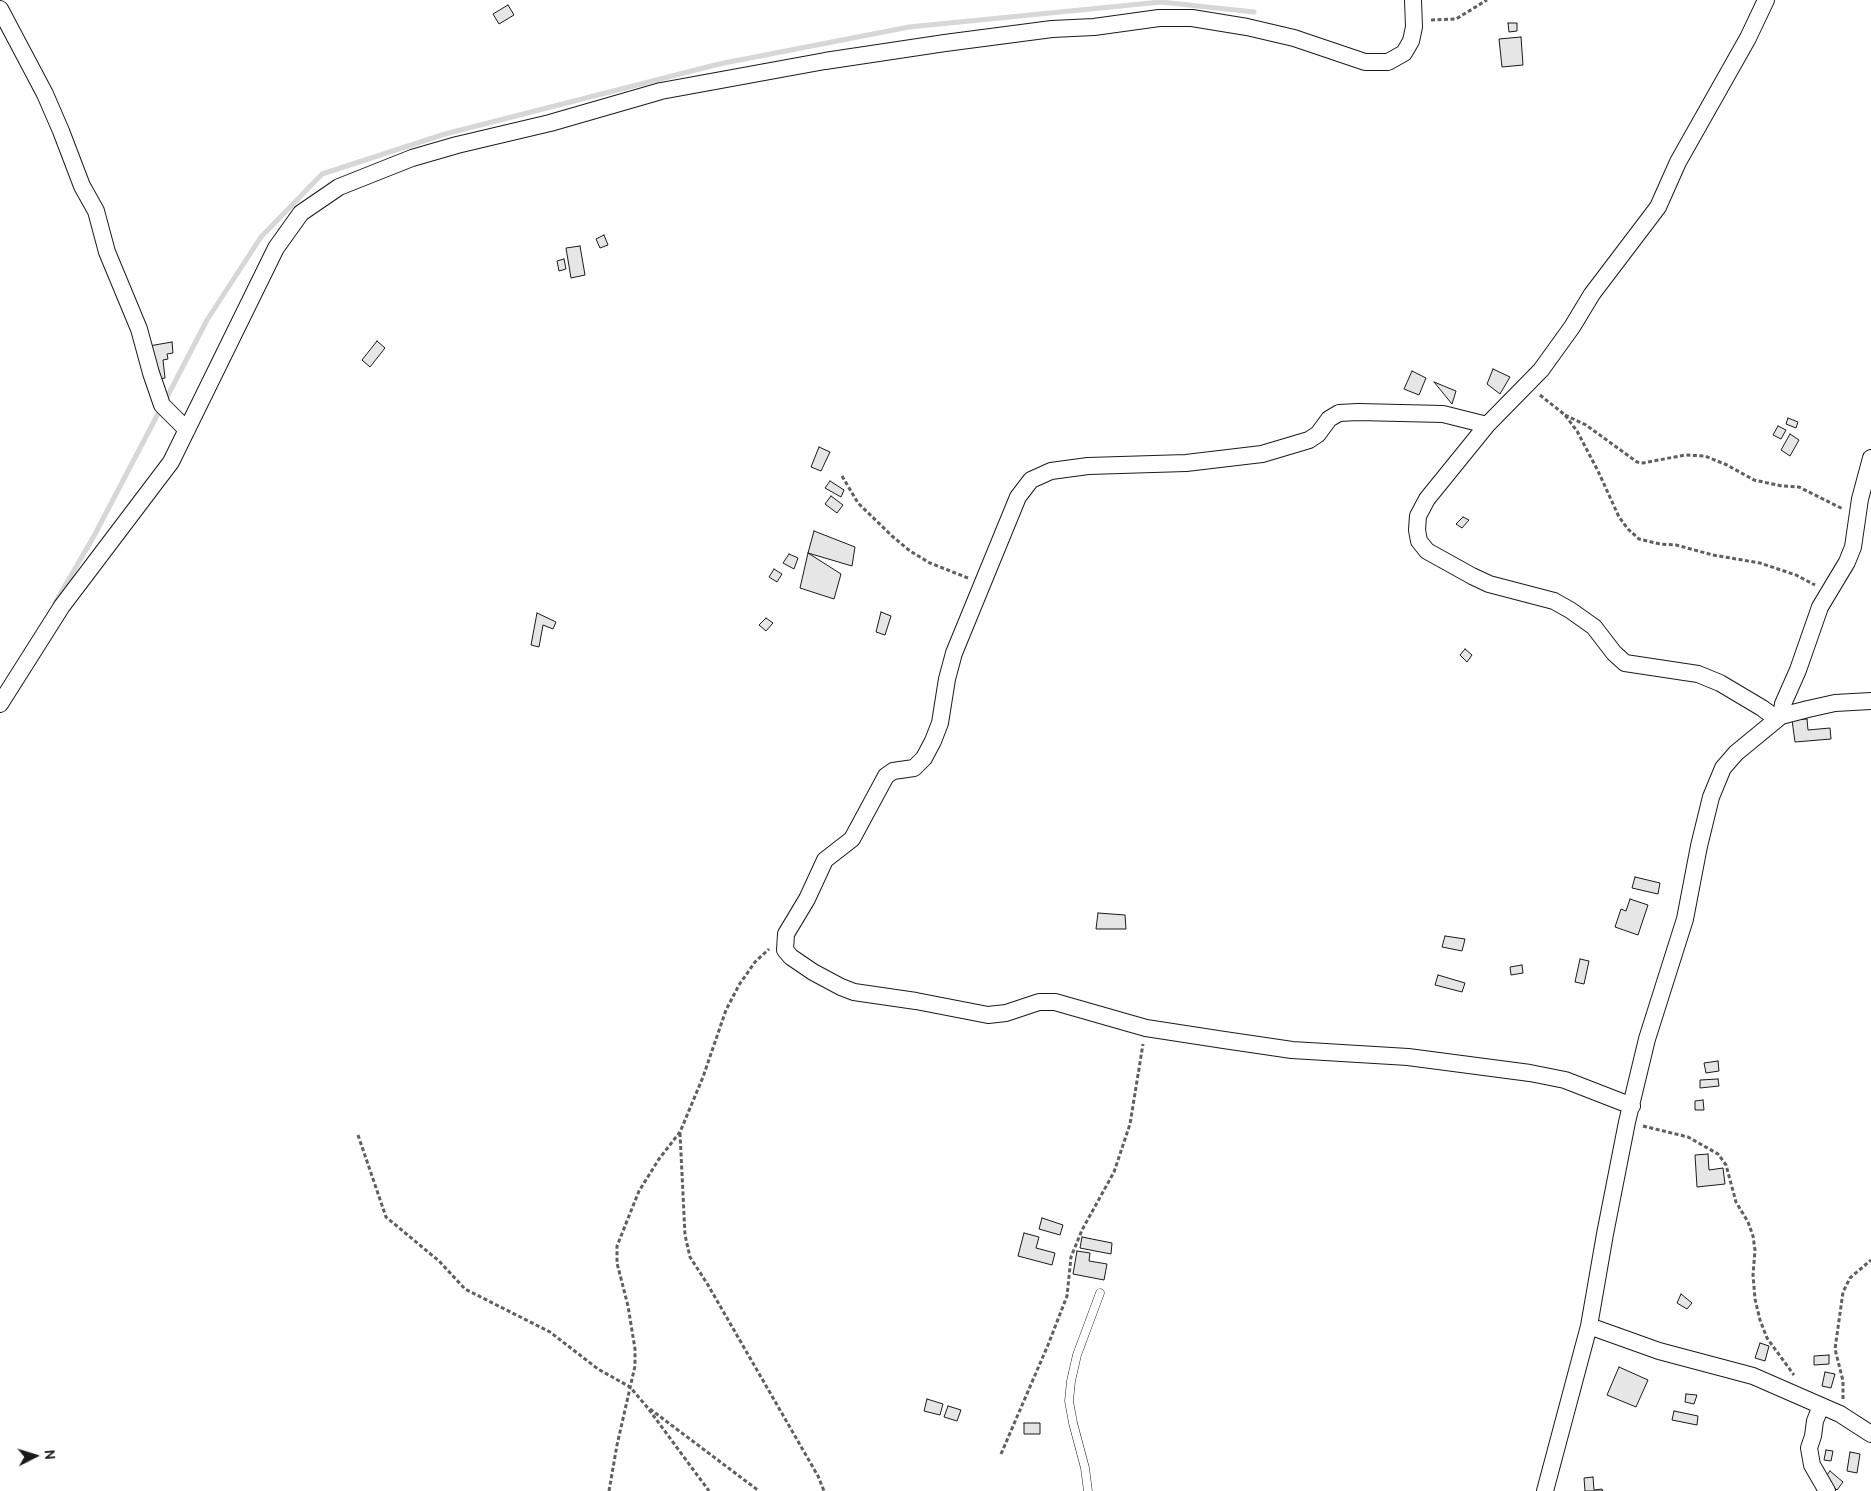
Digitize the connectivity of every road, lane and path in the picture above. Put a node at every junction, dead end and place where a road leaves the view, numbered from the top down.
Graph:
1 (1413, 0) edge
2 (1487, 0) edge
3 (1766, 0) edge
4 (0, 9) edge
5 (1414, 26) junction
6 (1528, 385) junction
7 (1565, 415) junction
8 (1487, 425) junction
9 (187, 430) junction
10 (1871, 458) edge
11 (842, 476) dead end
12 (1857, 516) junction
13 (982, 583) junction
14 (1829, 593) junction
15 (1871, 701) edge
16 (0, 704) edge
17 (1779, 717) junction
18 (786, 934) junction
19 (1146, 1028) junction
20 (1632, 1106) junction
21 (1627, 1122) junction
22 (680, 1132) junction
23 (358, 1135) dead end
24 (1871, 1260) edge
25 (1100, 1293) dead end
26 (1589, 1326) junction
27 (1797, 1379) dead end
28 (630, 1387) junction
29 (1821, 1406) junction
30 (647, 1407) junction
31 (1849, 1419) junction
32 (1871, 1434) edge
33 (1001, 1454) dead end
34 (610, 1491) edge
35 (709, 1491) edge
36 (759, 1491) edge
37 (824, 1491) edge
38 (1088, 1491) edge
39 (1545, 1491) edge
40 (1827, 1491) edge

1 - 5 street
2 - 5 path
3 - 6 street
4 - 9 street
5 - 9 street
6 - 7 path
6 - 8 street
7 - 12 path
7 - 14 path
8 - 13 street
8 - 17 street
9 - 16 street
10 - 12 street
11 - 13 path
12 - 14 street
13 - 18 street
14 - 17 street
15 - 17 street
17 - 20 street
18 - 19 street
18 - 22 path
19 - 20 street
19 - 33 path
20 - 21 street
21 - 26 street
21 - 27 path
22 - 28 path
22 - 37 path
23 - 28 path
24 - 31 path
25 - 38 lane
26 - 29 street
26 - 39 street
28 - 30 path
28 - 34 path
29 - 31 street
29 - 40 street
30 - 35 path
30 - 36 path
31 - 32 street

